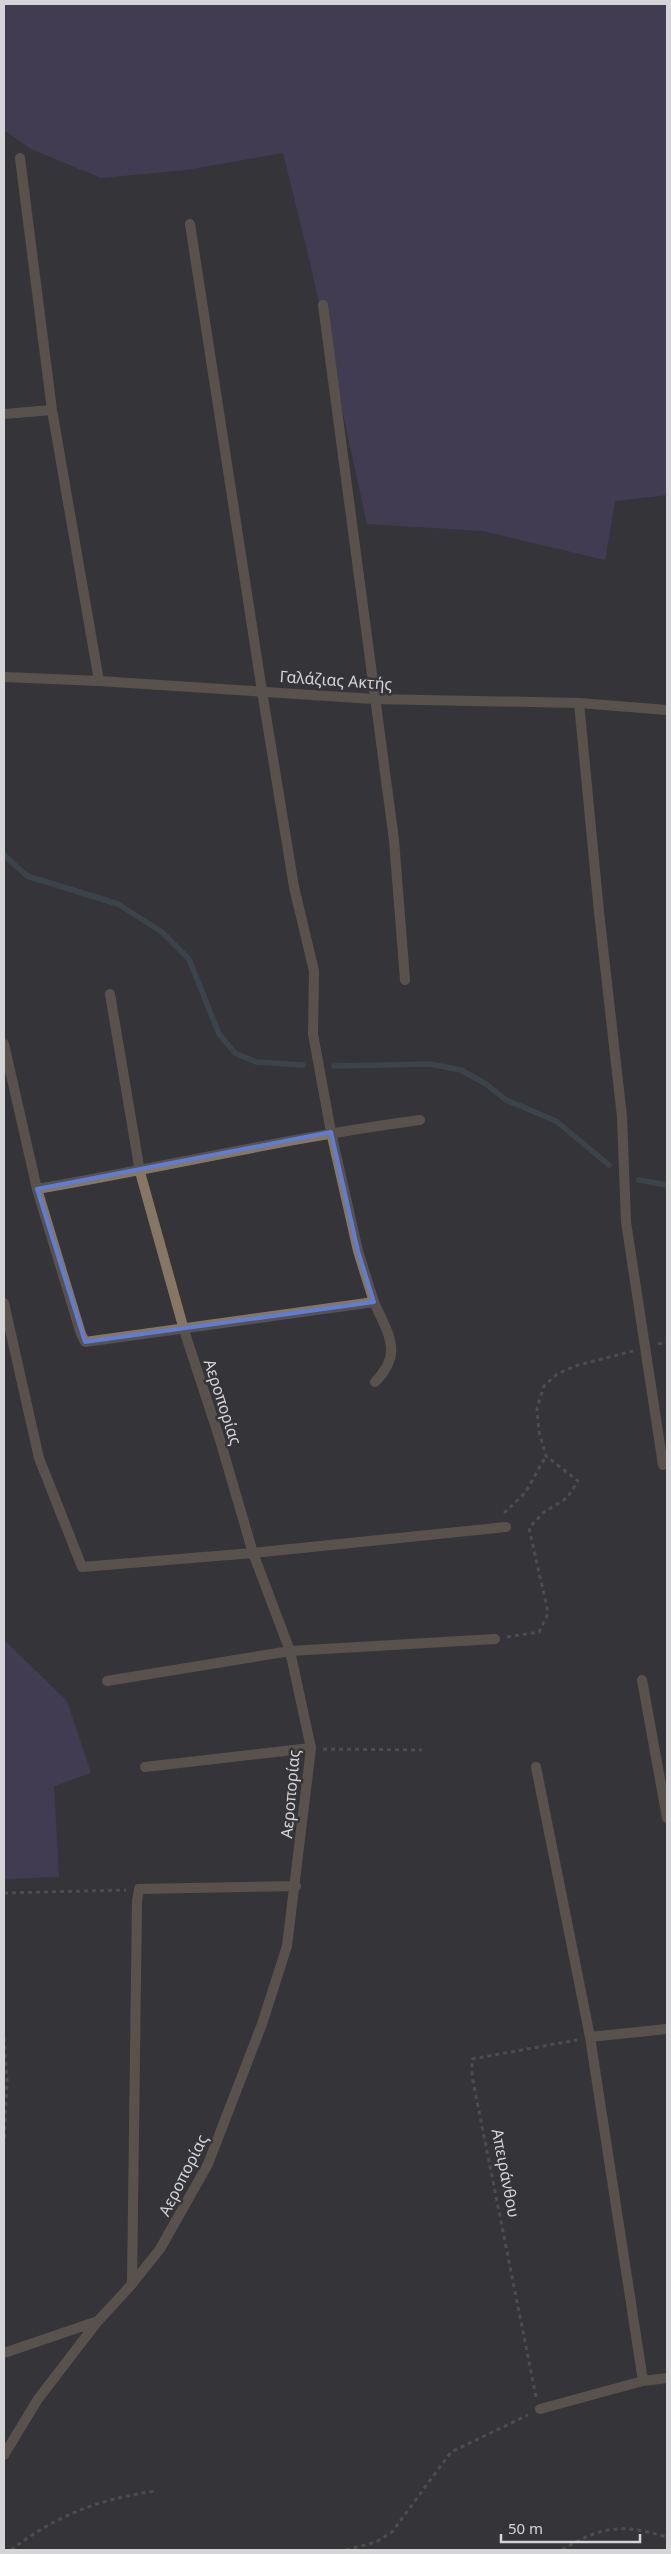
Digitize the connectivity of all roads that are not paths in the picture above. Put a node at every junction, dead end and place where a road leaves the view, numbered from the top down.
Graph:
1 (20, 158) dead end
2 (190, 224) dead end
3 (323, 305) dead end
4 (52, 410) junction
5 (4, 414) edge
6 (4, 678) edge
7 (99, 681) junction
8 (262, 690) junction
9 (374, 699) junction
10 (579, 703) junction
11 (667, 710) edge
12 (405, 980) dead end
13 (110, 994) dead end
14 (4, 1044) edge
15 (420, 1120) dead end
16 (331, 1132) junction
17 (140, 1172) junction
18 (36, 1189) junction
19 (374, 1302) junction
20 (4, 1303) edge
21 (184, 1330) junction
22 (375, 1382) dead end
23 (664, 1465) dead end
24 (506, 1527) dead end
25 (252, 1553) junction
26 (494, 1639) road end
27 (290, 1651) junction
28 (642, 1680) dead end
29 (107, 1681) dead end
30 (311, 1748) junction
31 (145, 1767) dead end
32 (536, 1767) dead end
33 (667, 1818) edge
34 (296, 1886) junction
35 (667, 2029) edge
36 (590, 2037) junction
37 (132, 2284) junction
38 (98, 2321) junction
39 (4, 2353) edge
40 (667, 2378) edge
41 (643, 2381) junction
42 (540, 2409) road end
43 (4, 2454) edge

1 - 4 street
2 - 8 street
3 - 9 street
4 - 5 street
4 - 7 street
6 - 7 street, Γαλάζιας Ακτής
7 - 8 street, Γαλάζιας Ακτής
8 - 9 street, Γαλάζιας Ακτής
8 - 16 street
9 - 10 street, Γαλάζιας Ακτής
9 - 12 street
10 - 11 street, Γαλάζιας Ακτής
10 - 23 street
13 - 17 street, Αεροπορίας
14 - 18 street
15 - 16 street
16 - 17 street
16 - 19 street
17 - 18 street
17 - 21 street, Αεροπορίας
18 - 21 street
19 - 21 street
19 - 22 street
20 - 25 street
21 - 25 street, Αεροπορίας
24 - 25 street
25 - 27 street, Αεροπορίας
26 - 27 street
27 - 29 street
27 - 30 street, Αεροπορίας
28 - 33 street
30 - 31 street
30 - 34 street, Αεροπορίας
32 - 36 street
34 - 37 street, Αεροπορίας
34 - 37 street
35 - 36 street
36 - 41 street
37 - 38 street, Αεροπορίας
38 - 39 street
38 - 43 street, Αεροπορίας
40 - 41 street
41 - 42 street

